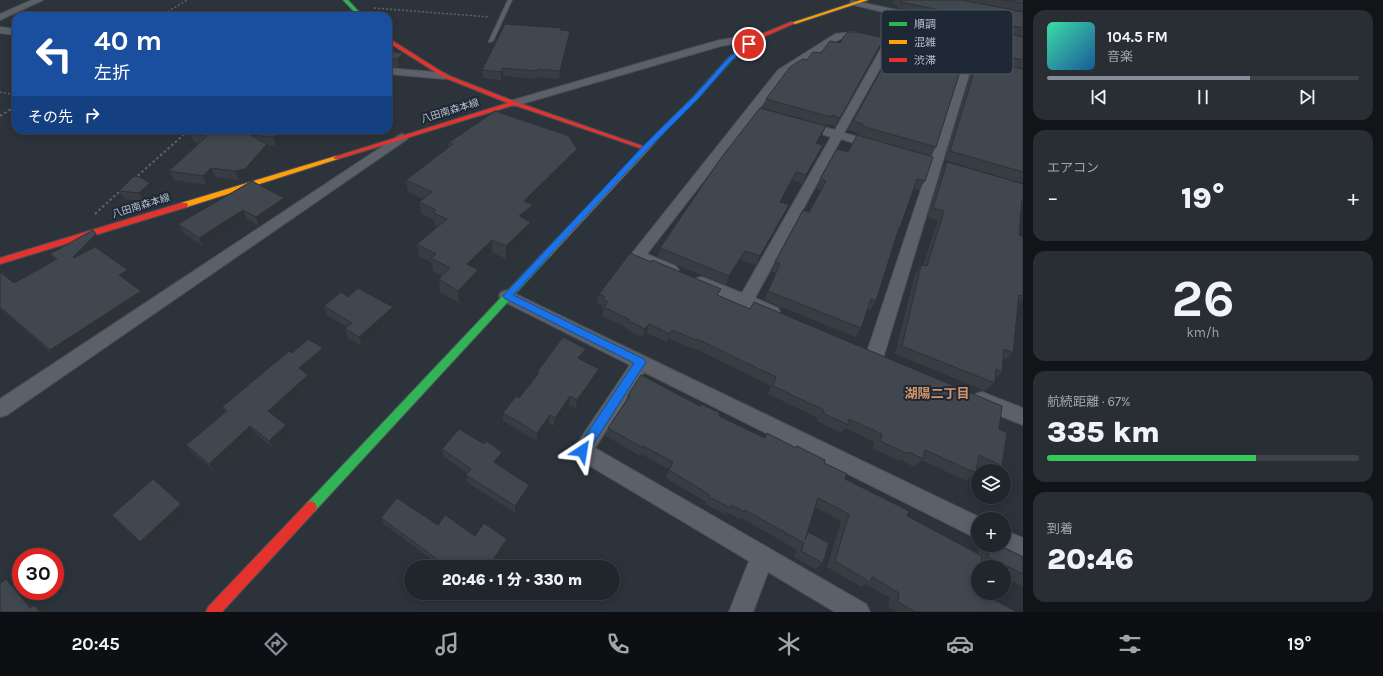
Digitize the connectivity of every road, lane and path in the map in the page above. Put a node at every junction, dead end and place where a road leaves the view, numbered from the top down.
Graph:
1 (39, 0) edge
2 (187, 0) edge
3 (345, 0) edge
4 (510, 0) edge
5 (866, 0) edge
6 (854, 3) junction
7 (353, 9) junction
8 (884, 10) edge
9 (168, 12) edge
10 (356, 12) edge
11 (0, 17) edge
12 (501, 17) junction
13 (0, 30) edge
14 (12, 32) edge
15 (759, 37) junction
16 (881, 41) edge
17 (491, 42) dead end
18 (392, 43) edge
19 (881, 57) edge
20 (392, 71) edge
21 (1013, 72) edge
22 (963, 74) edge
23 (1023, 74) edge
24 (444, 76) junction
25 (0, 92) edge
26 (12, 94) edge
27 (514, 103) junction
28 (12, 108) edge
29 (752, 110) junction
30 (767, 114) edge
31 (0, 116) edge
32 (795, 122) edge
33 (185, 134) edge
34 (838, 135) junction
35 (402, 138) junction
36 (645, 148) junction
37 (890, 150) edge
38 (932, 162) junction
39 (950, 168) edge
40 (130, 183) edge
41 (124, 188) edge
42 (95, 214) dead end
43 (0, 261) edge
44 (507, 296) junction
45 (745, 301) junction
46 (781, 316) edge
47 (860, 349) edge
48 (874, 355) junction
49 (889, 361) edge
50 (641, 362) junction
51 (974, 396) edge
52 (0, 409) edge
53 (1023, 417) edge
54 (971, 525) edge
55 (762, 556) junction
56 (213, 612) edge
57 (741, 612) edge
58 (858, 612) edge

1 - 11 street
2 - 9 path
3 - 7 main road
4 - 12 lane
5 - 6 main road
6 - 8 street
6 - 15 main road
7 - 10 main road
7 - 12 path
12 - 17 lane
13 - 14 street
15 - 27 street
15 - 36 main road
16 - 29 street
18 - 24 main road
19 - 34 street
20 - 24 street
21 - 23 street
22 - 38 street
24 - 27 main road
25 - 26 path
27 - 35 main road, 八田南森本線
27 - 36 main road
28 - 31 path
29 - 30 street
29 - 45 street
32 - 34 street
33 - 40 path
34 - 37 street
34 - 45 street
35 - 43 main road, 八田南森本線
35 - 52 street
36 - 44 main road
38 - 39 street
38 - 48 street
41 - 42 path
44 - 50 street
44 - 56 main road
45 - 46 street
47 - 48 street
48 - 49 street
50 - 54 street
50 - 55 street
51 - 53 street
55 - 57 street
55 - 58 street

